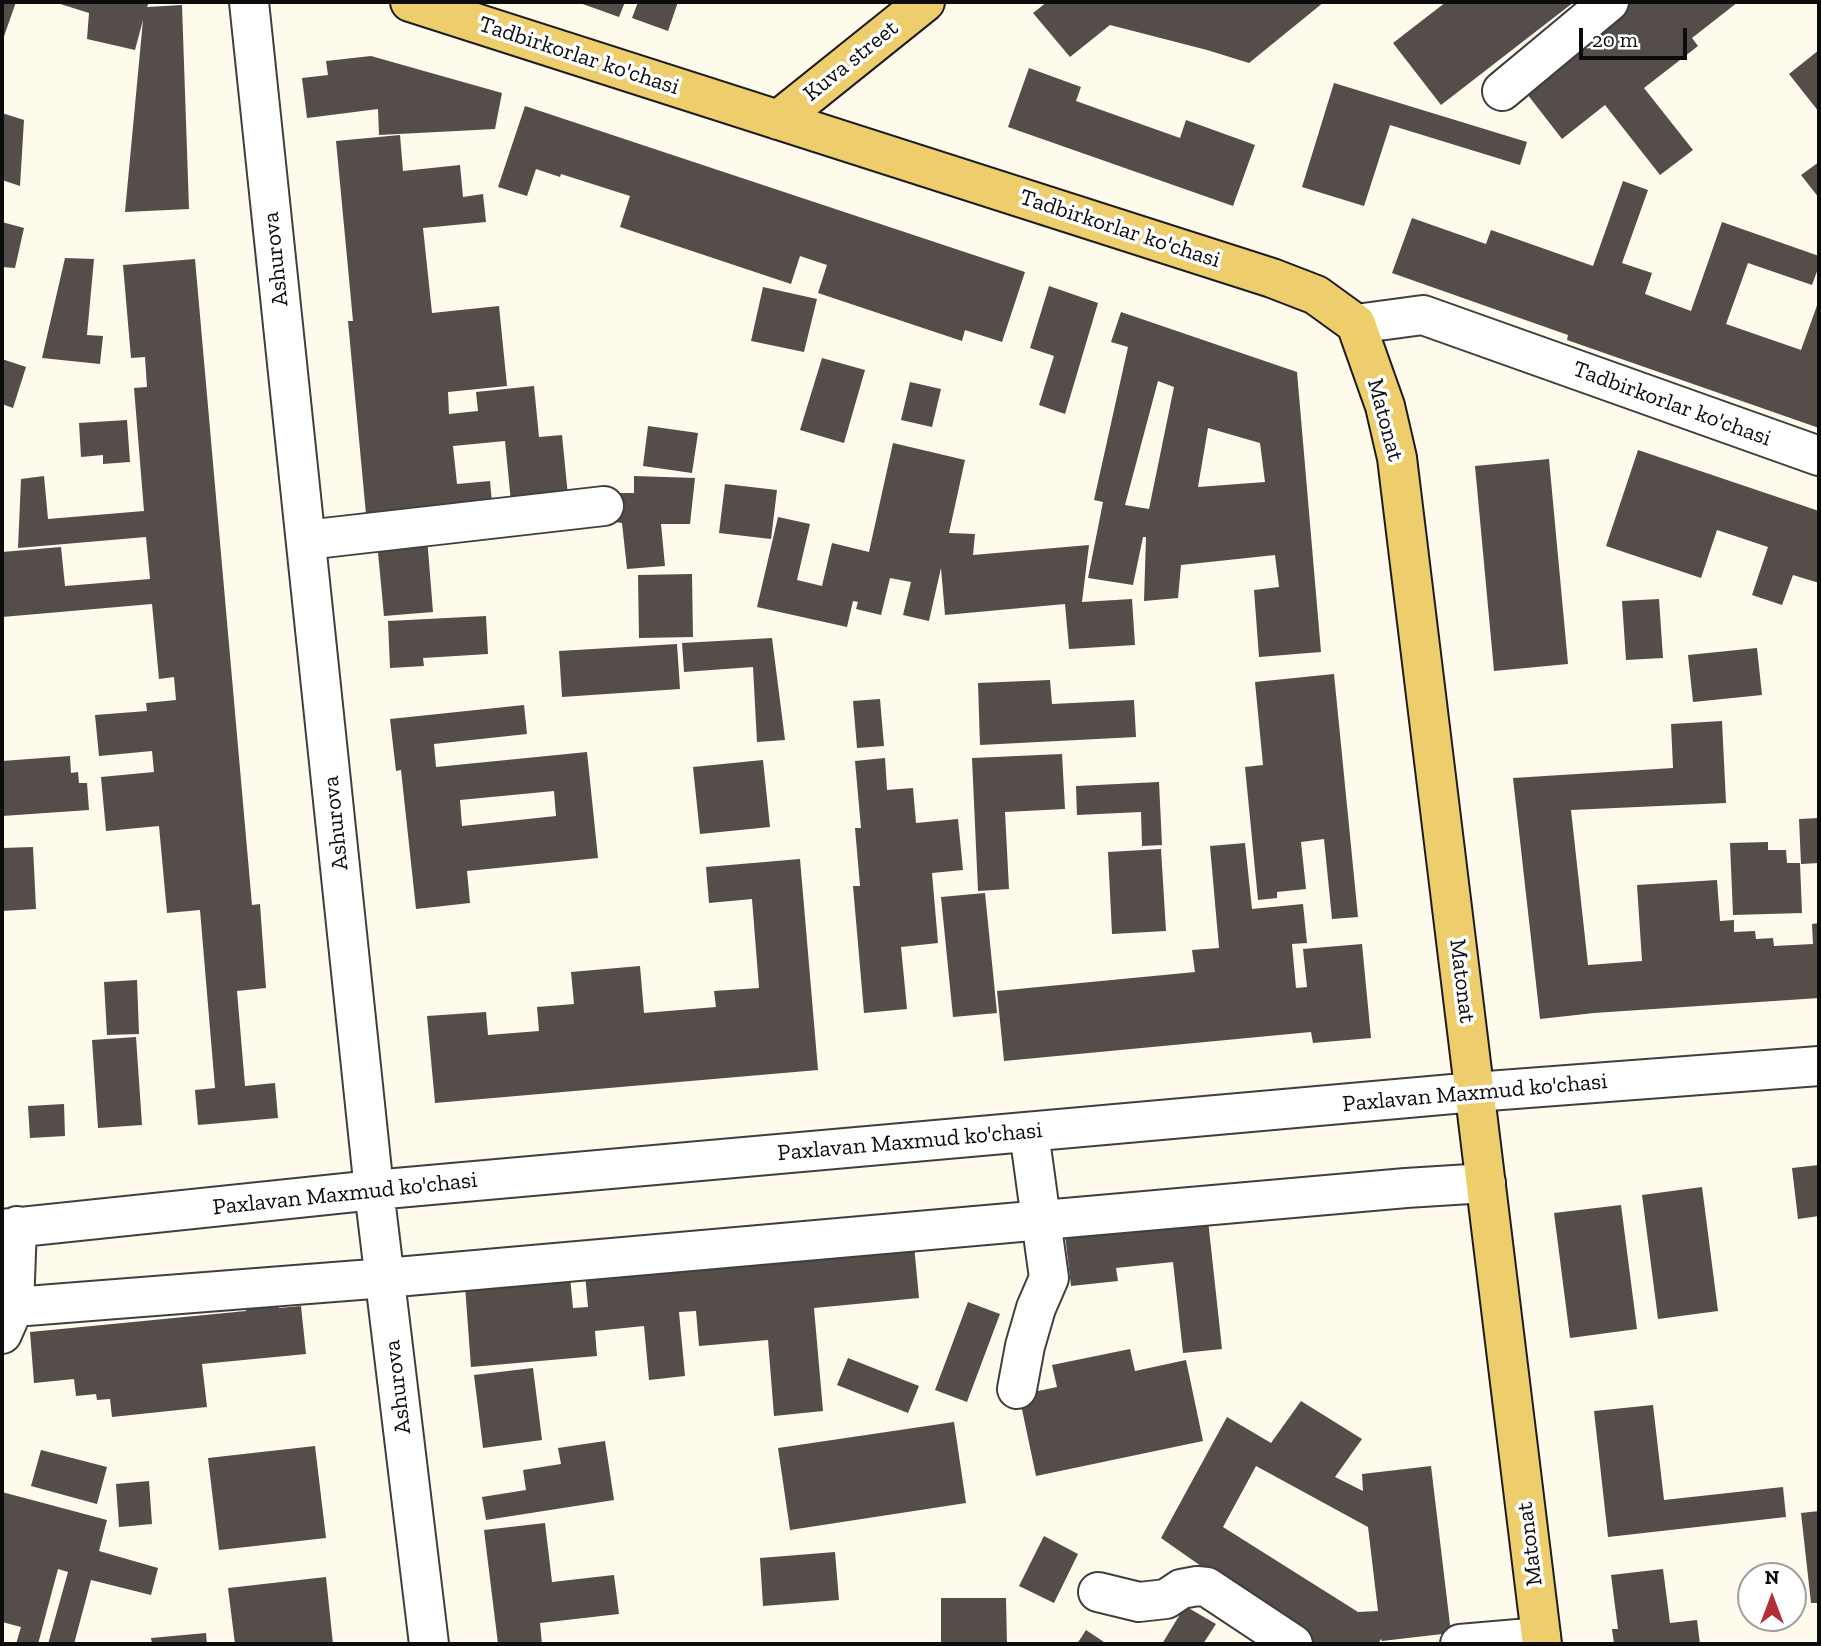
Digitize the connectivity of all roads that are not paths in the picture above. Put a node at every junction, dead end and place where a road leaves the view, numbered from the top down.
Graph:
1 (249, 2) edge
2 (410, 2) edge
3 (925, 2) edge
4 (1609, 2) edge
5 (1502, 91) dead end
6 (778, 120) junction
7 (1356, 324) junction
8 (1819, 456) edge
9 (604, 506) dead end
10 (306, 540) junction
11 (1819, 1066) edge
12 (1475, 1092) junction
13 (1029, 1132) junction
14 (1486, 1183) junction
15 (374, 1190) junction
16 (1043, 1221) junction
17 (9, 1228) edge
18 (385, 1279) junction
19 (8, 1321) edge
20 (1017, 1389) dead end
21 (1098, 1592) dead end
22 (1542, 1641) edge
23 (429, 1644) edge
24 (1293, 1644) edge
25 (1460, 1644) edge

1 - 10 street, Ashurova
2 - 6 main road, Tadbirkorlar ko'chasi
3 - 6 main road, Kuva street
4 - 5 street
6 - 7 main road, Tadbirkorlar ko'chasi
7 - 8 street, Tadbirkorlar ko'chasi
7 - 12 main road, Matonat
9 - 10 street
10 - 15 street, Ashurova
11 - 12 street, Paxlavan Maxmud ko'chasi
12 - 13 street, Paxlavan Maxmud ko'chasi
12 - 14 main road, Matonat
13 - 15 street, Paxlavan Maxmud ko'chasi
13 - 16 street
14 - 16 street
14 - 22 main road, Matonat
15 - 17 street, Paxlavan Maxmud ko'chasi
15 - 18 street, Ashurova
16 - 18 street
16 - 20 street
17 - 19 street
18 - 19 street
18 - 23 street, Ashurova
21 - 24 street
22 - 25 street

